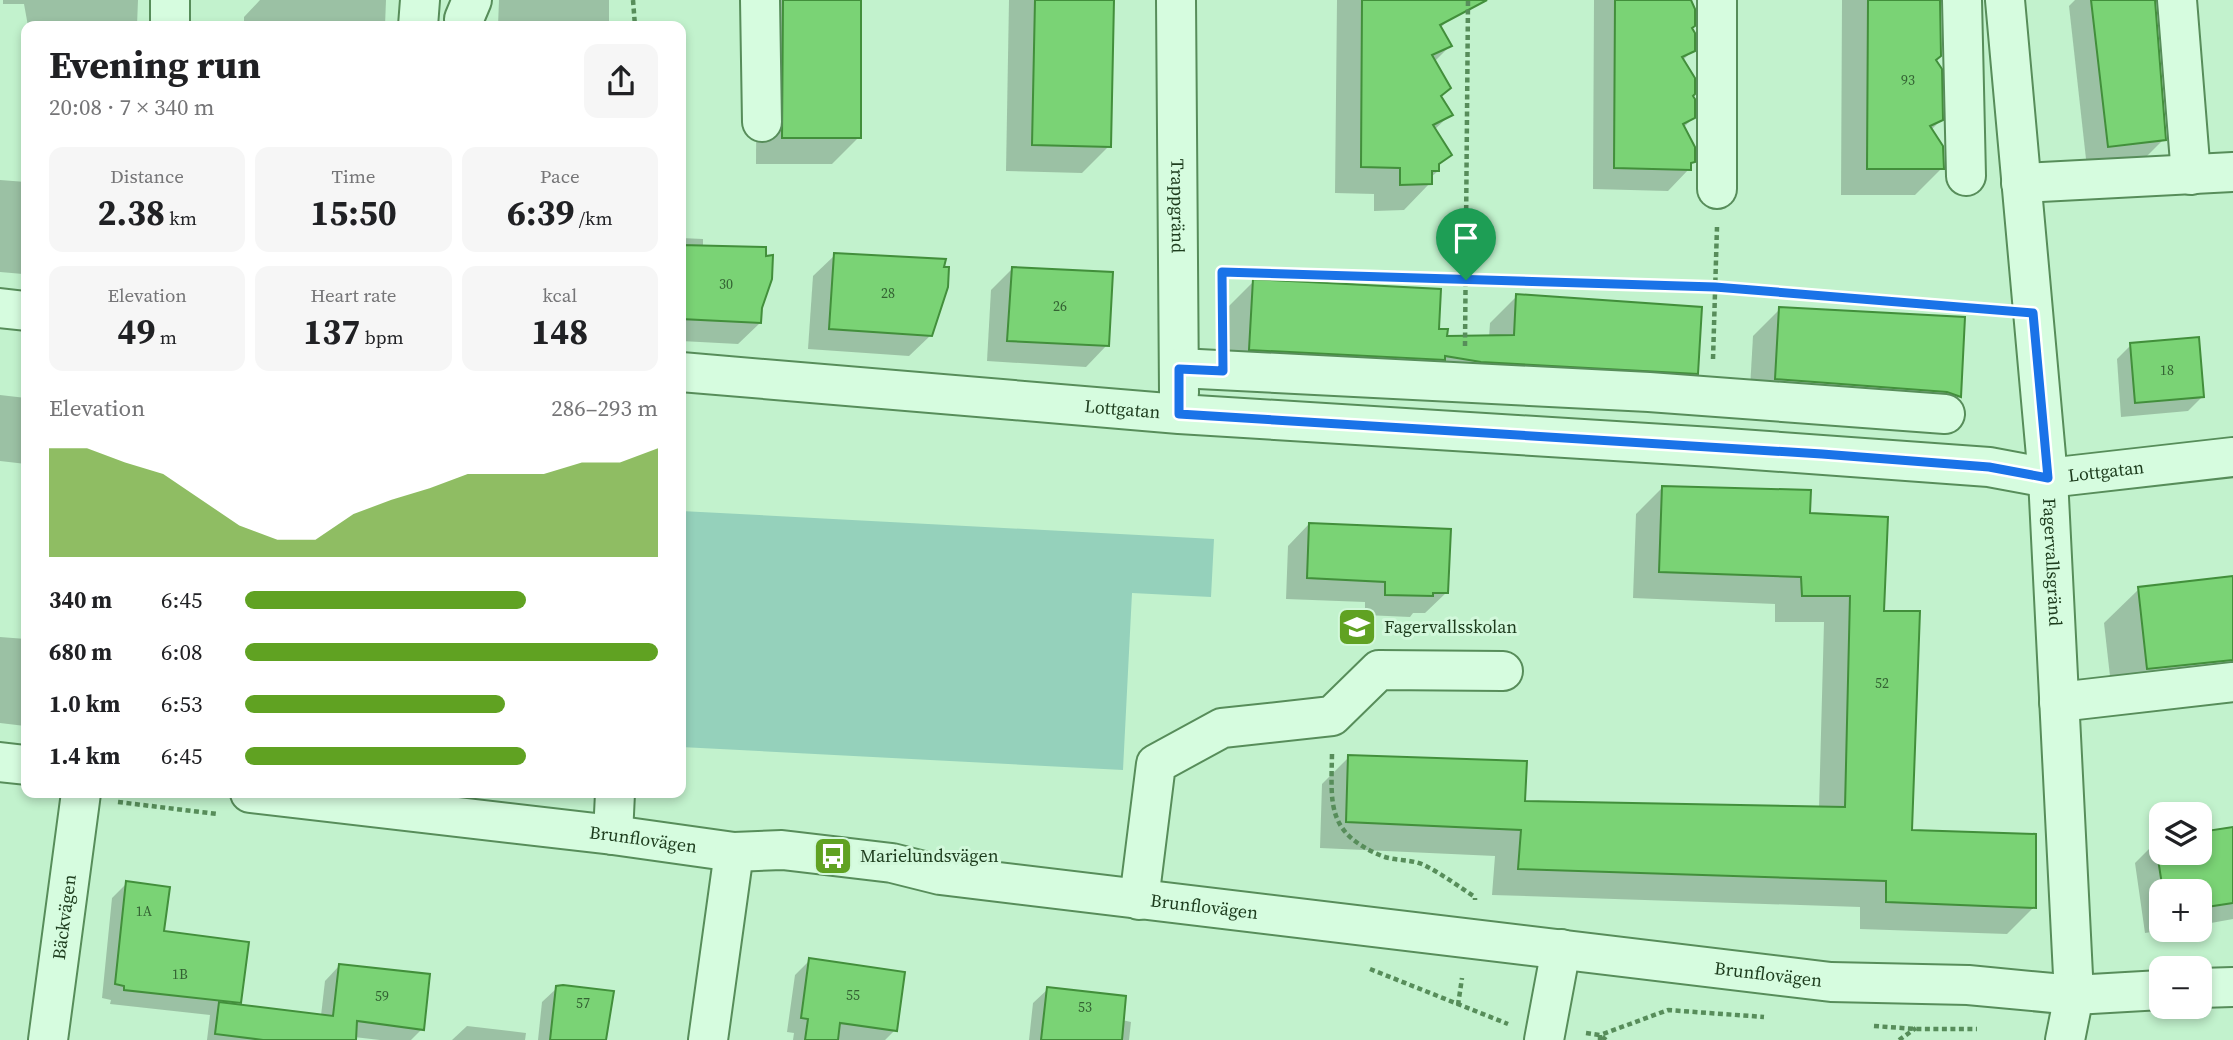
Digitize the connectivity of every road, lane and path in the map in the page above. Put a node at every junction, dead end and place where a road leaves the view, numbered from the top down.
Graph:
1 (170, 0) edge
2 (420, 0) edge
3 (472, 0) edge
4 (633, 0) edge
5 (760, 0) edge
6 (1176, 0) edge
7 (1468, 0) edge
8 (1717, 0) edge
9 (1962, 0) edge
10 (2005, 0) edge
11 (2177, 0) edge
12 (170, 21) edge
13 (418, 21) edge
14 (464, 21) edge
15 (635, 21) edge
16 (762, 122) dead end
17 (2233, 172) edge
18 (2191, 175) junction
19 (1966, 176) dead end
20 (2021, 183) junction
21 (1717, 205) joint
22 (1466, 280) junction
23 (1715, 287) junction
24 (0, 308) edge
25 (21, 310) edge
26 (2033, 313) junction
27 (1464, 352) dead end
28 (1179, 369) junction
29 (1223, 371) junction
30 (686, 372) edge
31 (1712, 396) junction
32 (1179, 414) junction
33 (1945, 414) dead end
34 (2233, 457) edge
35 (2048, 478) junction
36 (1503, 671) dead end
37 (2233, 682) edge
38 (1332, 716) junction
39 (2060, 728) junction
40 (0, 762) edge
41 (21, 764) edge
42 (80, 798) edge
43 (293, 798) edge
44 (615, 798) edge
45 (613, 835) junction
46 (734, 852) junction
47 (1139, 900) junction
48 (1468, 939) junction
49 (1560, 949) junction
50 (2233, 986) edge
51 (2212, 987) edge
52 (2149, 991) edge
53 (2074, 995) junction
54 (1458, 1004) dead end
55 (48, 1040) edge
56 (708, 1040) edge
57 (1544, 1040) edge
58 (2065, 1040) edge

1 - 12 street
2 - 13 street
3 - 14 street
4 - 15 path
5 - 16 street
6 - 28 street, Trappgränd
7 - 22 path
8 - 21 street
9 - 19 street
10 - 20 street, Fagervallsgränd
11 - 18 street
17 - 18 street
18 - 20 street
20 - 26 street, Fagervallsgränd
21 - 23 path
22 - 23 path
22 - 27 path
22 - 29 path
23 - 26 path
23 - 31 path
24 - 25 street
26 - 35 street, Fagervallsgränd
28 - 29 street
28 - 32 street, Trappgränd
29 - 31 street
30 - 32 street, Lottgatan
31 - 33 street
32 - 35 street, Lottgatan
34 - 35 street, Lottgatan
35 - 39 street, Fagervallsgränd
36 - 38 street
37 - 39 street
38 - 47 street
38 - 48 path
39 - 53 street, Fagervallsgränd
40 - 41 street
42 - 55 street, Bäckvägen
43 - 45 street, Brunflovägen
44 - 45 street
45 - 46 street, Brunflovägen
46 - 47 street, Brunflovägen
46 - 56 street
47 - 48 street, Brunflovägen
48 - 49 street, Brunflovägen
48 - 54 path
49 - 53 street, Brunflovägen
49 - 57 street
50 - 51 street
52 - 53 street, Brunflovägen
53 - 58 street, Fagervallsgränd

